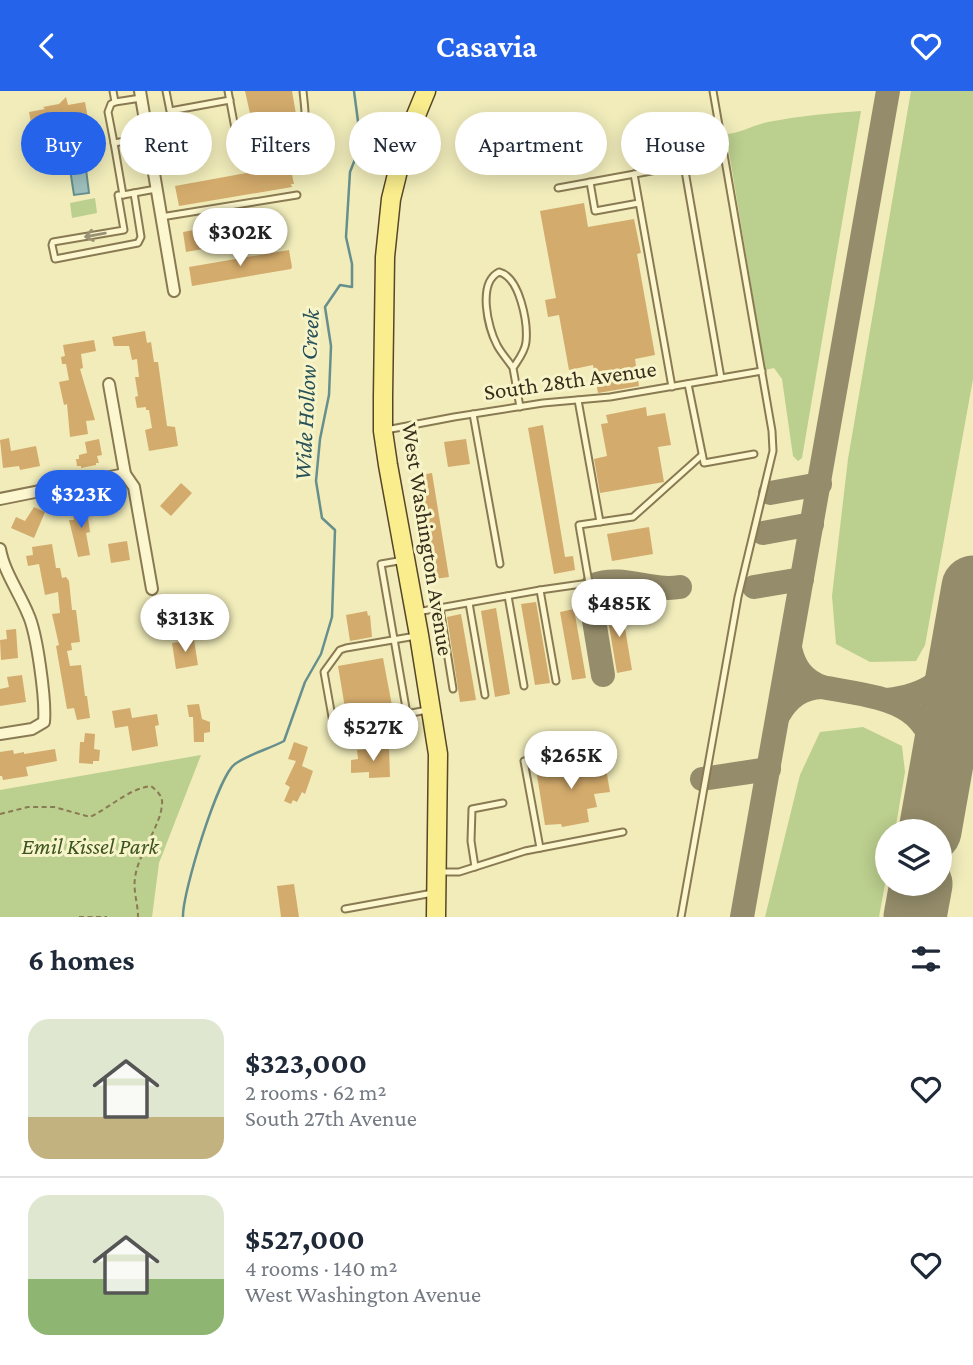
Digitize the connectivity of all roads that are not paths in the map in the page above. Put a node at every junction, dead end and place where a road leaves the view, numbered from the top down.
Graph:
1 (113, 91) edge
2 (166, 91) edge
3 (229, 91) edge
4 (303, 91) edge
5 (713, 91) edge
6 (422, 93) edge
7 (140, 94) edge
8 (230, 100) junction
9 (115, 102) junction
10 (143, 112) edge
11 (120, 142) edge
12 (114, 143) junction
13 (154, 175) edge
14 (628, 175) edge
15 (634, 175) edge
16 (686, 175) edge
17 (590, 182) junction
18 (558, 188) dead end
19 (156, 189) junction
20 (134, 193) junction
21 (123, 195) junction
22 (296, 195) dead end
23 (639, 203) junction
24 (161, 217) junction
25 (124, 229) junction
26 (127, 245) junction
27 (174, 291) dead end
28 (513, 368) junction
29 (762, 371) junction
30 (722, 378) junction
31 (109, 384) dead end
32 (688, 384) junction
33 (672, 387) junction
34 (578, 400) junction
35 (520, 407) junction
36 (473, 414) junction
37 (383, 431) junction
38 (754, 454) dead end
39 (702, 455) junction
40 (125, 474) junction
41 (0, 499) edge
42 (600, 522) junction
43 (0, 549) edge
44 (405, 560) junction
45 (500, 564) dead end
46 (152, 589) dead end
47 (540, 590) junction
48 (508, 596) junction
49 (469, 603) junction
50 (440, 608) junction
51 (415, 613) junction
52 (419, 635) junction
53 (394, 640) junction
54 (555, 681) dead end
55 (524, 687) dead end
56 (453, 689) dead end
57 (485, 695) dead end
58 (432, 709) junction
59 (407, 714) junction
60 (0, 734) edge
61 (607, 747) dead end
62 (503, 803) dead end
63 (623, 832) dead end
64 (540, 848) junction
65 (475, 867) junction
66 (436, 872) junction
67 (436, 893) junction
68 (345, 909) dead end
69 (436, 917) edge
70 (681, 917) edge

1 - 9 lane
2 - 8 lane
3 - 8 lane
4 - 8 lane
5 - 29 lane
6 - 37 main road, West Washington Avenue
7 - 9 lane
7 - 10 street
9 - 12 lane
11 - 12 lane
12 - 21 lane
13 - 19 street
14 - 17 lane
15 - 23 lane
16 - 30 lane
17 - 18 lane
17 - 23 lane
19 - 20 lane
19 - 24 street
20 - 21 lane
20 - 26 lane
21 - 25 lane
22 - 24 lane
23 - 33 lane
24 - 27 street
25 - 26 lane
25 -> 26 lane
28 - 28 lane
28 - 35 lane
29 - 30 lane, South 28th Avenue
29 - 70 lane
30 - 32 lane, South 28th Avenue
31 - 40 street
32 - 33 lane, South 28th Avenue
32 - 39 lane
33 - 34 lane, South 28th Avenue
34 - 35 lane, South 28th Avenue
34 - 42 lane
35 - 36 lane, South 28th Avenue
36 - 37 lane, South 28th Avenue
36 - 45 lane
37 - 44 main road, West Washington Avenue
38 - 39 lane
39 - 42 lane
40 - 41 street
40 - 46 street
42 - 47 lane
43 - 60 street
44 - 51 main road, West Washington Avenue
44 - 53 lane
47 - 48 lane
47 - 54 lane
48 - 49 lane
48 - 55 lane
49 - 50 lane
49 - 57 lane
50 - 51 lane
50 - 56 lane
51 - 52 main road, West Washington Avenue
52 - 53 lane
52 - 58 main road, West Washington Avenue
53 - 59 lane
53 - 59 lane
58 - 59 lane
58 - 66 main road, West Washington Avenue
61 - 64 lane
62 - 65 lane
63 - 64 lane
64 - 65 lane
65 - 66 lane
66 - 67 main road, West Washington Avenue
67 - 68 lane
67 - 69 main road, West Washington Avenue

